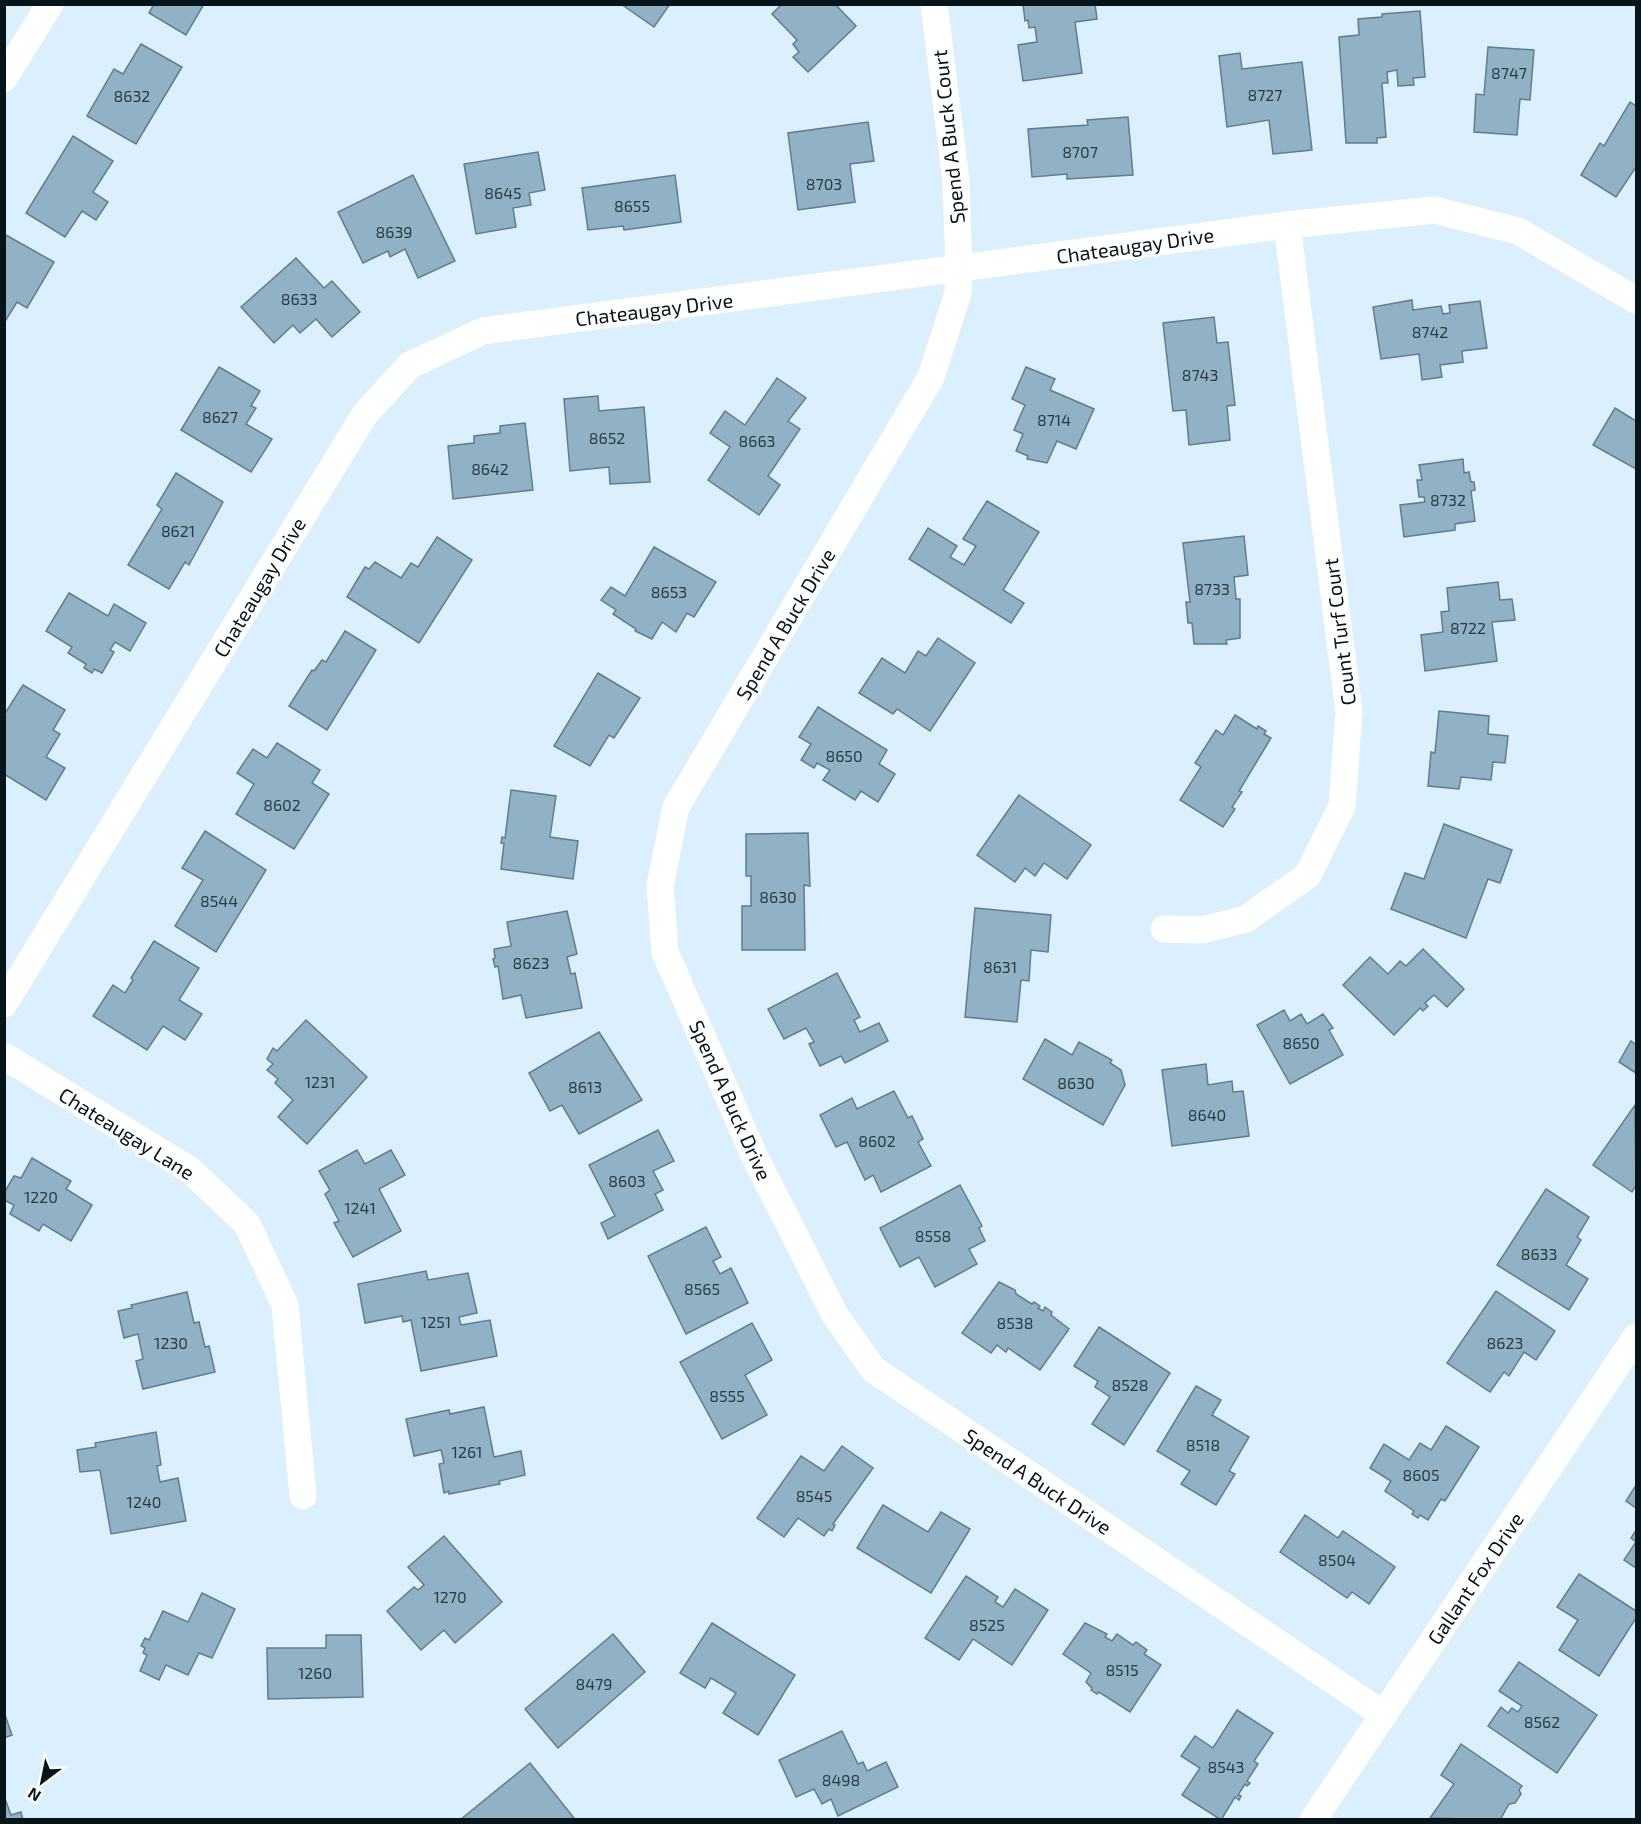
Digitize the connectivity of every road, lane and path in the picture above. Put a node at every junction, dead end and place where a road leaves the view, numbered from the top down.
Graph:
1 (50, 4) edge
2 (934, 4) edge
3 (4, 78) edge
4 (1287, 225) junction
5 (959, 269) junction
6 (1636, 300) edge
7 (1164, 929) dead end
8 (4, 1004) edge
9 (4, 1056) edge
10 (1636, 1337) edge
11 (303, 1497) dead end
12 (1384, 1715) junction
13 (1313, 1820) edge

1 - 3 street
2 - 5 street, Spend A Buck Court
4 - 5 street, Chateaugay Drive
4 - 6 street, Chateaugay Drive
4 - 7 street, Count Turf Court
5 - 8 street, Chateaugay Drive
5 - 12 street, Spend A Buck Drive
9 - 11 street, Chateaugay Lane
10 - 12 street, Gallant Fox Drive
12 - 13 street, Gallant Fox Drive

